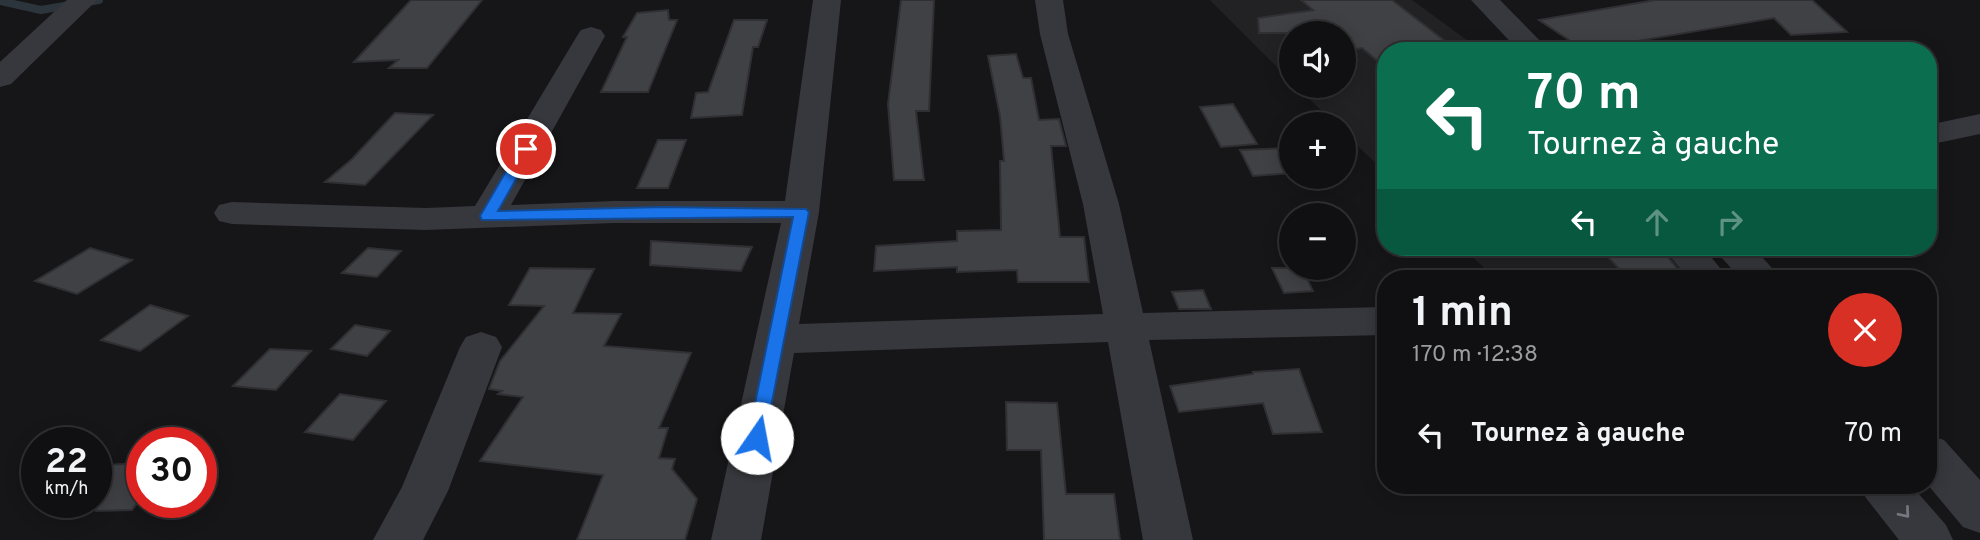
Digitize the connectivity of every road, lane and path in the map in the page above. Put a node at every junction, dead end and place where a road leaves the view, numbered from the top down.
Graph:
1 (827, 0) edge
2 (1049, 0) edge
3 (1485, 0) edge
4 (72, 10) edge
5 (591, 36) dead end
6 (1527, 42) edge
7 (0, 78) edge
8 (1980, 124) edge
9 (1937, 133) edge
10 (232, 212) dead end
11 (801, 212) junction
12 (487, 216) junction
13 (1690, 256) edge
14 (1740, 256) edge
15 (1702, 270) edge
16 (1754, 270) edge
17 (1377, 321) edge
18 (1124, 327) junction
19 (778, 339) junction
20 (481, 347) dead end
21 (1937, 463) edge
22 (1890, 494) edge
23 (1980, 513) edge
24 (398, 540) edge
25 (736, 540) edge
26 (1168, 540) edge
27 (1928, 540) edge

1 - 11 street
2 - 18 street
3 - 6 street
4 - 7 street
5 - 12 street
8 - 9 street
10 - 12 street
11 - 12 street
11 - 19 street
13 - 15 street
14 - 16 street
17 - 18 street
18 - 19 street
18 - 26 street
19 - 25 street
20 - 24 street
21 - 23 street
22 -> 27 street

